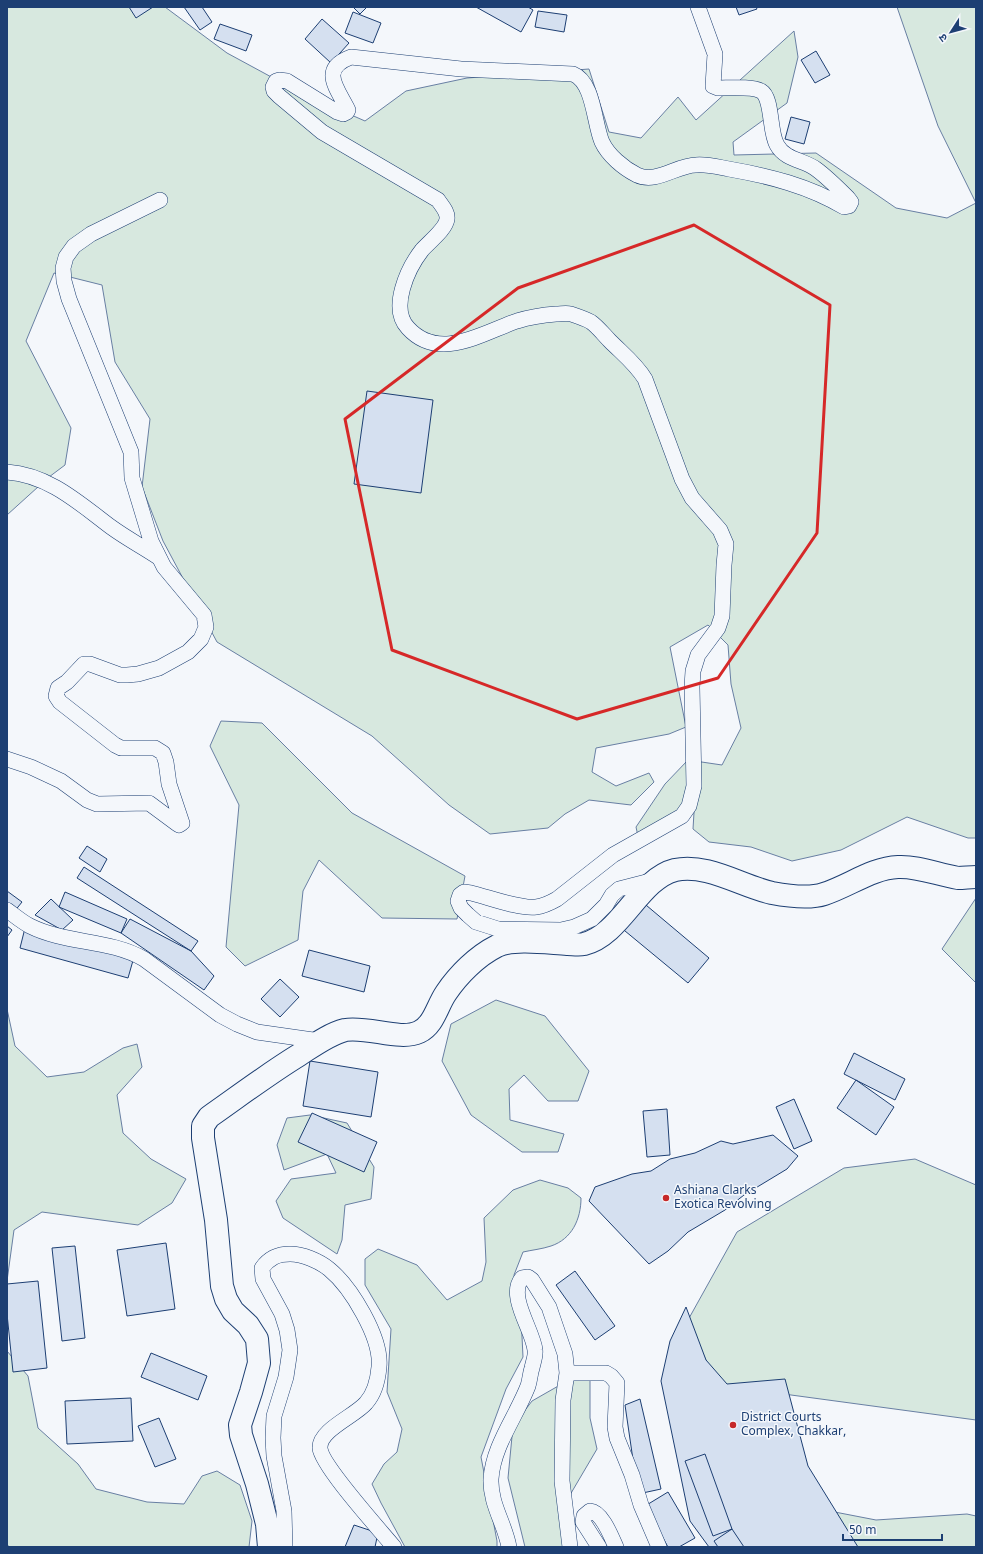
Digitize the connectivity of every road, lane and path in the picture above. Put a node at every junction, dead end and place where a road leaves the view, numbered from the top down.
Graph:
1 (698, 7) edge
2 (160, 200) dead end
3 (7, 472) edge
4 (158, 557) junction
5 (7, 759) edge
6 (976, 877) edge
7 (654, 880) junction
8 (7, 910) edge
9 (320, 1041) junction
10 (567, 1373) junction
11 (269, 1547) edge
12 (285, 1547) edge
13 (394, 1547) edge
14 (509, 1547) edge
15 (570, 1547) edge
16 (599, 1547) edge
17 (616, 1547) edge
18 (659, 1547) edge

1 - 7 street
2 - 4 street
3 - 4 street
4 - 5 street
6 - 7 highway
7 - 9 highway
8 - 9 street
9 - 11 highway
10 - 14 street
10 - 15 street
10 - 18 street
12 - 13 street
16 - 17 street

